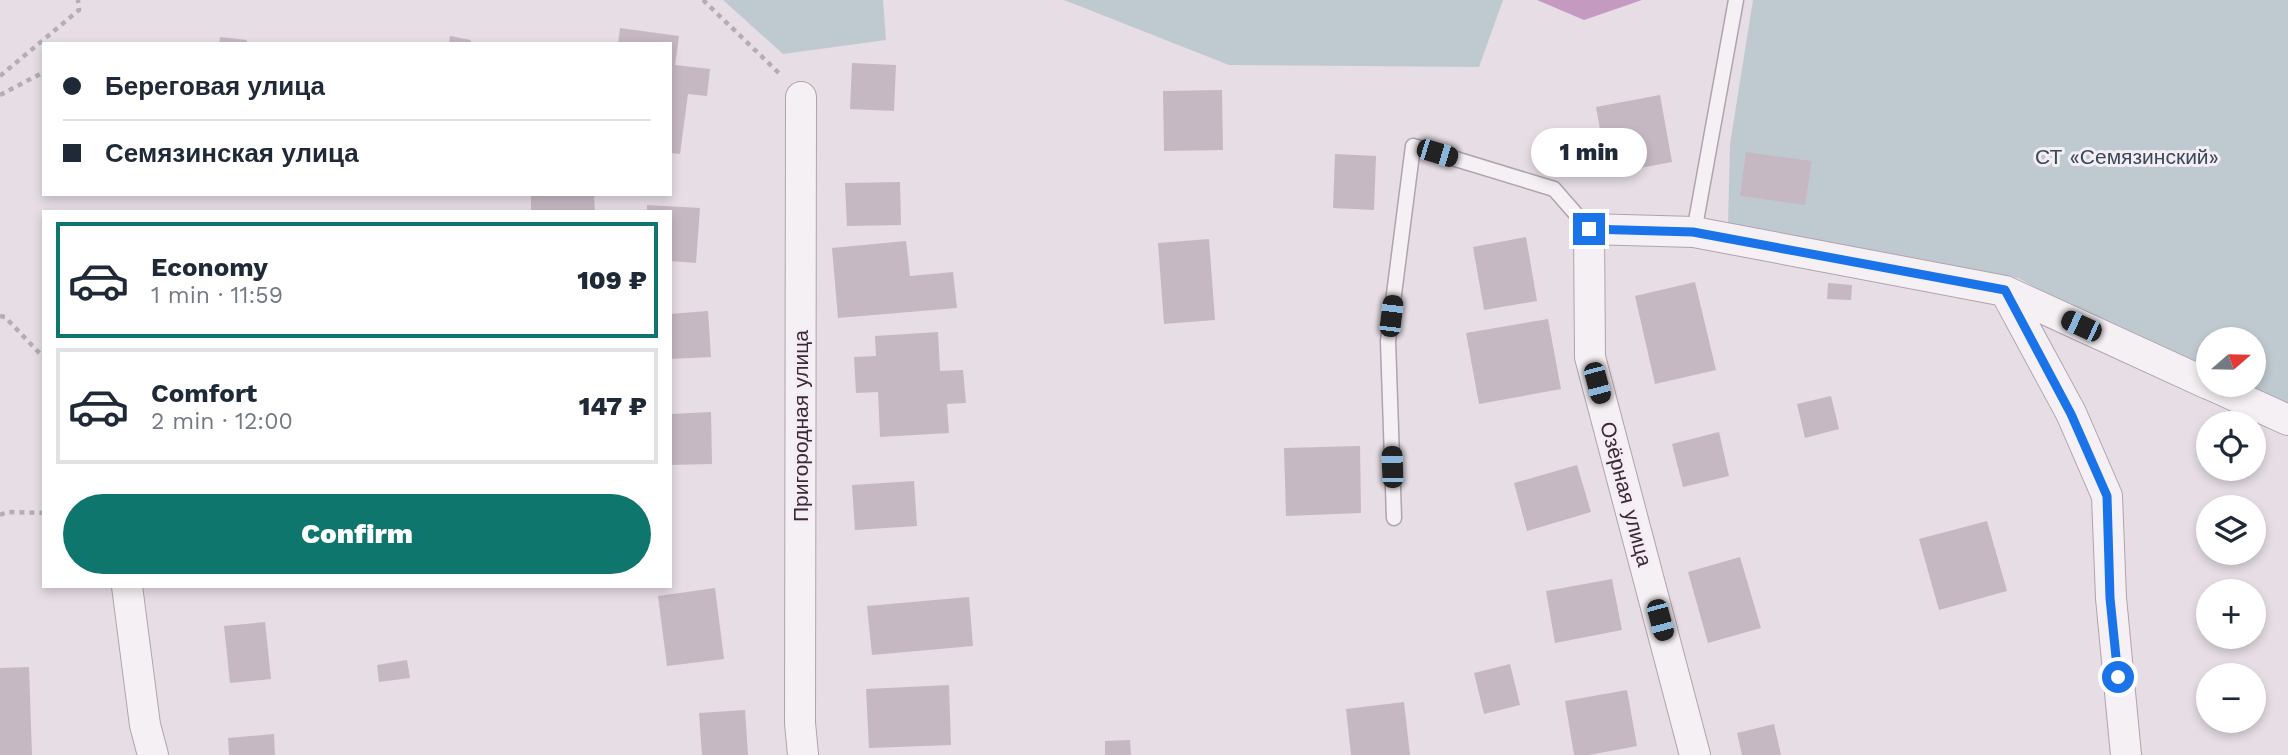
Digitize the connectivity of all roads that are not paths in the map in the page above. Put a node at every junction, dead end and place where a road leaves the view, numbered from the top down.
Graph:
1 (1737, 0) edge
2 (802, 97) road end
3 (1589, 229) junction
4 (1693, 232) junction
5 (2005, 290) junction
6 (2196, 378) edge
7 (2238, 397) edge
8 (2288, 420) edge
9 (1394, 518) dead end
10 (127, 588) edge
11 (152, 755) edge
12 (803, 755) edge
13 (1695, 755) edge
14 (2126, 755) edge

1 - 4 lane
2 - 12 street, Пригородная улица
3 - 4 street
3 - 9 lane
3 - 13 street, Озёрная улица
4 - 5 street
5 - 6 street
5 - 14 street
7 - 8 street
10 - 11 street

